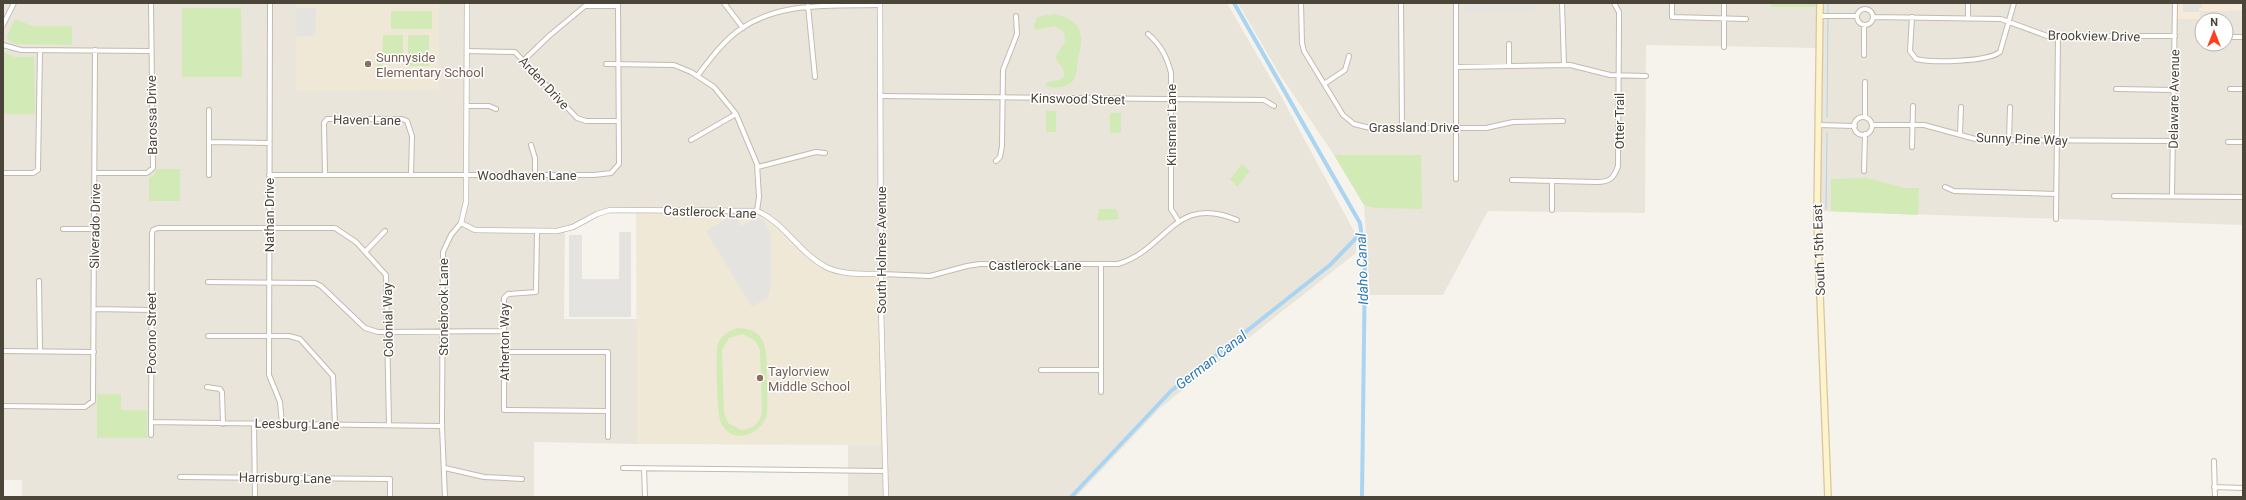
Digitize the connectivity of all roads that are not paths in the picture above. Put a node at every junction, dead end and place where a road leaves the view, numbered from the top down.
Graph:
1 (14, 3) edge
2 (151, 3) edge
3 (270, 3) edge
4 (467, 3) edge
5 (724, 3) edge
6 (1301, 3) edge
7 (1401, 3) edge
8 (1456, 3) edge
9 (1562, 3) edge
10 (1614, 3) edge
11 (1672, 3) edge
12 (1724, 3) edge
13 (1820, 3) edge
14 (1865, 3) edge
15 (1968, 3) edge
16 (2014, 3) edge
17 (2175, 3) edge
18 (618, 4) edge
19 (880, 4) edge
20 (808, 6) junction
21 (1865, 9) junction
22 (1016, 16) dead end
23 (1822, 16) junction
24 (1856, 16) junction
25 (1873, 17) junction
26 (1912, 17) junction
27 (1724, 18) junction
28 (1968, 18) junction
29 (1746, 19) dead end
30 (2010, 21) junction
31 (3, 25) edge
32 (1864, 25) junction
33 (742, 28) junction
34 (1148, 34) dead end
35 (2058, 36) junction
36 (2175, 36) junction
37 (3, 44) edge
38 (1509, 44) dead end
39 (1724, 47) dead end
40 (40, 50) junction
41 (95, 50) junction
42 (151, 51) junction
43 (467, 51) junction
44 (1864, 55) dead end
45 (1348, 56) dead end
46 (524, 60) junction
47 (619, 63) junction
48 (606, 64) dead end
49 (1564, 65) junction
50 (1509, 66) junction
51 (1456, 67) junction
52 (698, 75) junction
53 (1618, 75) junction
54 (1646, 76) dead end
55 (815, 78) dead end
56 (1865, 82) dead end
57 (1324, 84) junction
58 (2116, 89) dead end
59 (2230, 89) dead end
60 (2243, 89) edge
61 (2174, 90) junction
62 (880, 96) junction
63 (1002, 98) junction
64 (1171, 99) junction
65 (467, 106) junction
66 (1274, 106) dead end
67 (1913, 106) dead end
68 (1961, 107) dead end
69 (2010, 107) dead end
70 (496, 109) dead end
71 (209, 110) dead end
72 (736, 114) junction
73 (1865, 117) junction
74 (1563, 120) dead end
75 (619, 121) junction
76 (1818, 125) junction
77 (1872, 125) junction
78 (1912, 125) junction
79 (1855, 126) junction
80 (1402, 128) junction
81 (1456, 128) junction
82 (1865, 134) junction
83 (1960, 134) junction
84 (691, 140) dead end
85 (2009, 140) junction
86 (2057, 141) junction
87 (2173, 141) junction
88 (210, 142) junction
89 (2228, 142) dead end
90 (2243, 142) edge
91 (269, 143) junction
92 (531, 145) dead end
93 (1912, 147) dead end
94 (825, 152) dead end
95 (996, 161) dead end
96 (758, 167) junction
97 (1864, 170) dead end
98 (3, 173) edge
99 (95, 173) junction
100 (269, 174) junction
101 (325, 174) junction
102 (411, 174) junction
103 (209, 175) dead end
104 (467, 175) junction
105 (535, 175) junction
106 (1456, 179) dead end
107 (1512, 180) dead end
108 (1552, 182) junction
109 (1945, 186) dead end
110 (2056, 194) junction
111 (2172, 195) junction
112 (2114, 196) dead end
113 (2243, 197) edge
114 (1552, 210) dead end
115 (757, 211) junction
116 (2056, 219) dead end
117 (1178, 220) junction
118 (1237, 220) dead end
119 (461, 223) junction
120 (94, 228) junction
121 (269, 228) junction
122 (63, 229) dead end
123 (153, 230) joint
124 (385, 231) dead end
125 (537, 232) junction
126 (366, 251) junction
127 (1101, 265) junction
128 (881, 274) junction
129 (39, 281) dead end
130 (208, 282) dead end
131 (270, 282) junction
132 (94, 309) junction
133 (151, 310) junction
134 (504, 331) junction
135 (388, 332) junction
136 (443, 332) junction
137 (208, 336) dead end
138 (269, 337) junction
139 (3, 351) edge
140 (40, 351) junction
141 (94, 352) junction
142 (504, 352) junction
143 (1041, 370) dead end
144 (1101, 370) junction
145 (207, 387) dead end
146 (1101, 392) dead end
147 (3, 406) edge
148 (608, 411) junction
149 (151, 422) junction
150 (223, 424) junction
151 (254, 424) junction
152 (282, 424) junction
153 (336, 425) junction
154 (389, 425) junction
155 (442, 426) junction
156 (151, 435) dead end
157 (608, 437) dead end
158 (2214, 461) dead end
159 (445, 468) junction
160 (623, 468) dead end
161 (644, 468) junction
162 (885, 471) junction
163 (180, 477) dead end
164 (255, 477) junction
165 (522, 479) dead end
166 (2214, 487) junction
167 (2243, 488) edge
168 (255, 497) edge
169 (390, 497) edge
170 (445, 497) edge
171 (645, 497) edge
172 (886, 497) edge
173 (1828, 497) edge
174 (2215, 497) edge

1 - 31 street
2 - 42 street, Barossa Drive
3 - 91 street, Nathan Drive
4 - 43 street, Stonebrook Lane
5 - 33 street
6 - 57 street, Grassland Drive
7 - 80 street
8 - 51 street
9 - 49 street
10 - 53 street, Otter Trail
11 - 27 street
12 - 27 street
13 - 23 main road, South 15th East
14 - 21 street
15 - 28 street
16 - 30 street
17 - 36 street, Delaware Avenue
18 - 46 street
18 - 47 street, Woodhaven Lane
19 - 20 street
19 - 62 street, South Holmes Avenue
20 - 33 street
20 - 55 street
21 - 24 street
21 - 25 street
22 - 63 street
23 - 24 street
23 - 76 main road, South 15th East
24 - 32 street
25 - 26 street, Brookview Drive
25 - 32 street
26 - 28 street, Brookview Drive
26 - 30 street
27 - 29 street
27 - 39 street
28 - 30 street, Brookview Drive
30 - 35 street, Brookview Drive
32 - 44 street
33 - 52 street
34 - 64 street, Kinsman Lane
35 - 36 street, Brookview Drive
35 - 86 street
36 - 61 street, Delaware Avenue
37 - 40 street
38 - 50 street
40 - 41 street
40 - 98 street
41 - 42 street
41 - 99 street, Silverado Drive
42 - 99 street, Barossa Drive
43 - 46 street, Arden Drive
43 - 65 street, Stonebrook Lane
45 - 57 street
46 - 75 street, Arden Drive
47 - 48 street
47 - 52 street
47 - 75 street, Woodhaven Lane
49 - 50 street
49 - 53 street
50 - 51 street
51 - 81 street
52 - 72 street
53 - 54 street
53 - 108 street, Otter Trail
56 - 73 street
57 - 80 street, Grassland Drive
58 - 61 street
59 - 60 street
61 - 87 street, Delaware Avenue
62 - 63 street, Kinswood Street
62 - 128 street, South Holmes Avenue
63 - 64 street, Kinswood Street
63 - 95 street
64 - 66 street, Kinswood Street
64 - 117 street, Kinsman Lane
65 - 70 street
65 - 104 street, Stonebrook Lane
67 - 78 street
68 - 83 street
69 - 85 street
71 - 88 street
72 - 84 street
72 - 96 street
73 - 77 street
73 - 79 street
74 - 81 street, Grassland Drive
75 - 105 street, Woodhaven Lane
76 - 79 street
76 - 173 main road, South 15th East
77 - 78 street, Sunny Pine Way
77 - 82 street
78 - 83 street, Sunny Pine Way
78 - 93 street
79 - 82 street
80 - 81 street, Grassland Drive
81 - 106 street
82 - 97 street
83 - 85 street, Sunny Pine Way
85 - 86 street, Sunny Pine Way
86 - 87 street, Sunny Pine Way
86 - 110 street
87 - 111 street, Delaware Avenue
88 - 91 street
88 - 103 street
89 - 90 street
91 - 100 street, Nathan Drive
92 - 105 street
94 - 96 street
96 - 115 street
99 - 120 street, Silverado Drive
100 - 101 street, Woodhaven Lane
100 - 121 street, Nathan Drive
101 - 102 street, Woodhaven Lane
101 - 102 street, Haven Lane
102 - 104 street, Woodhaven Lane
104 - 105 street, Woodhaven Lane
104 - 119 street, Stonebrook Lane
107 - 108 street
108 - 114 street
109 - 110 street
110 - 116 street
111 - 112 street
111 - 113 street
115 - 125 street, Castlerock Lane
115 - 128 street, Castlerock Lane
117 - 118 street, Castlerock Lane
117 - 127 street, Castlerock Lane
119 - 125 street, Castlerock Lane
119 - 136 street, Stonebrook Lane
120 - 122 street
120 - 132 street, Silverado Drive
121 - 123 street, Colonial Way
121 - 126 street, Colonial Way
121 - 131 street, Nathan Drive
123 - 133 street, Pocono Street
124 - 126 street
125 - 134 street, Atherton Way
126 - 135 street, Colonial Way
127 - 128 street, Castlerock Lane
127 - 144 street
128 - 162 street, South Holmes Avenue
129 - 140 street
130 - 131 street
131 - 135 street
131 - 138 street, Nathan Drive
132 - 133 street
132 - 141 street, Silverado Drive
133 - 149 street, Pocono Street
134 - 136 street
134 - 142 street, Atherton Way
135 - 136 street
135 - 154 street, Colonial Way
136 - 155 street, Stonebrook Lane
137 - 138 street
138 - 152 street, Nathan Drive
138 - 153 street
139 - 140 street
140 - 141 street
141 - 147 street, Silverado Drive
142 - 148 street, Atherton Way
142 - 148 street
143 - 144 street
144 - 146 street
145 - 150 street
148 - 157 street
149 - 150 street, Leesburg Lane
149 - 156 street, Pocono Street
150 - 151 street, Leesburg Lane
151 - 152 street, Leesburg Lane
151 - 164 street
152 - 153 street, Leesburg Lane
153 - 154 street, Leesburg Lane
154 - 155 street, Leesburg Lane
155 - 159 street, Stonebrook Lane
158 - 166 street
159 - 165 street
159 - 170 street, Stonebrook Lane
160 - 161 street
161 - 162 street
161 - 171 street
162 - 172 street, South Holmes Avenue
163 - 164 street, Harrisburg Lane
164 - 168 street
164 - 169 street, Harrisburg Lane
166 - 167 street
166 - 174 street

